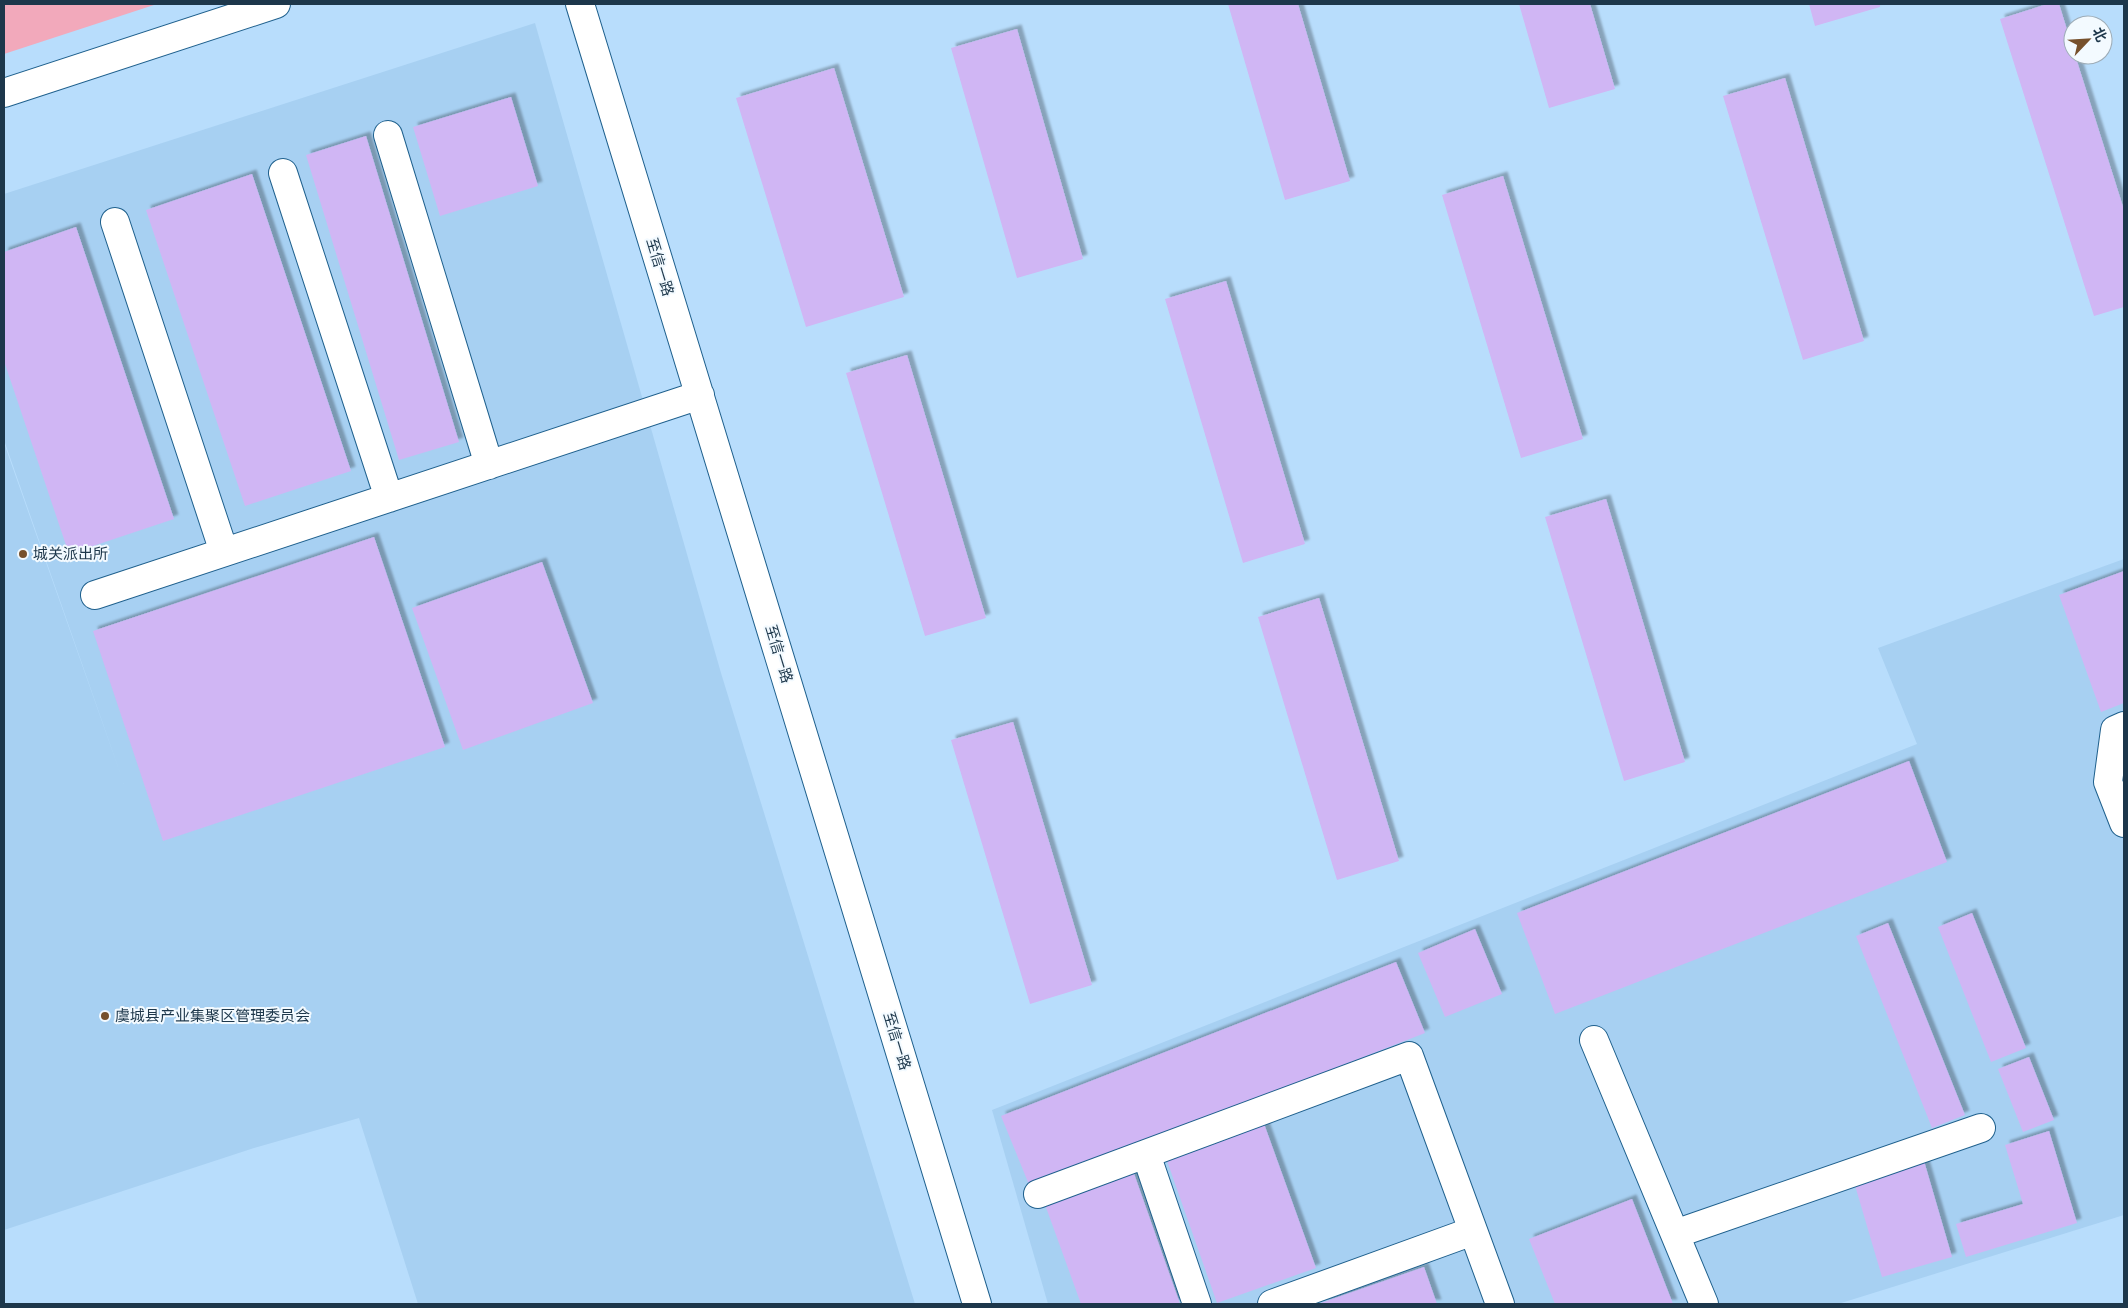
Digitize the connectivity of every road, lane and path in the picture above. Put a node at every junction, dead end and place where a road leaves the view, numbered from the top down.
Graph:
1 (276, 4) edge
2 (580, 4) edge
3 (4, 93) edge
4 (388, 134) dead end
5 (283, 173) dead end
6 (115, 222) dead end
7 (700, 395) junction
8 (489, 465) junction
9 (389, 498) junction
10 (224, 552) junction
11 (95, 595) dead end
12 (2124, 726) edge
13 (2124, 823) edge
14 (1594, 1040) dead end
15 (1981, 1128) dead end
16 (1146, 1154) junction
17 (1038, 1194) dead end
18 (1473, 1231) junction
19 (1675, 1234) junction
20 (977, 1304) edge
21 (1198, 1304) edge
22 (1272, 1304) edge
23 (1500, 1304) edge
24 (1704, 1304) edge

1 - 3 street
2 - 7 street, 至信一路
4 - 8 street
5 - 9 street
6 - 10 street
7 - 8 street
7 - 20 street, 至信一路
8 - 9 street
9 - 10 street
10 - 11 street
12 - 13 street
14 - 19 street
15 - 19 street
16 - 17 street
16 - 18 street
16 - 21 street
18 - 22 street
18 - 23 street
19 - 24 street

